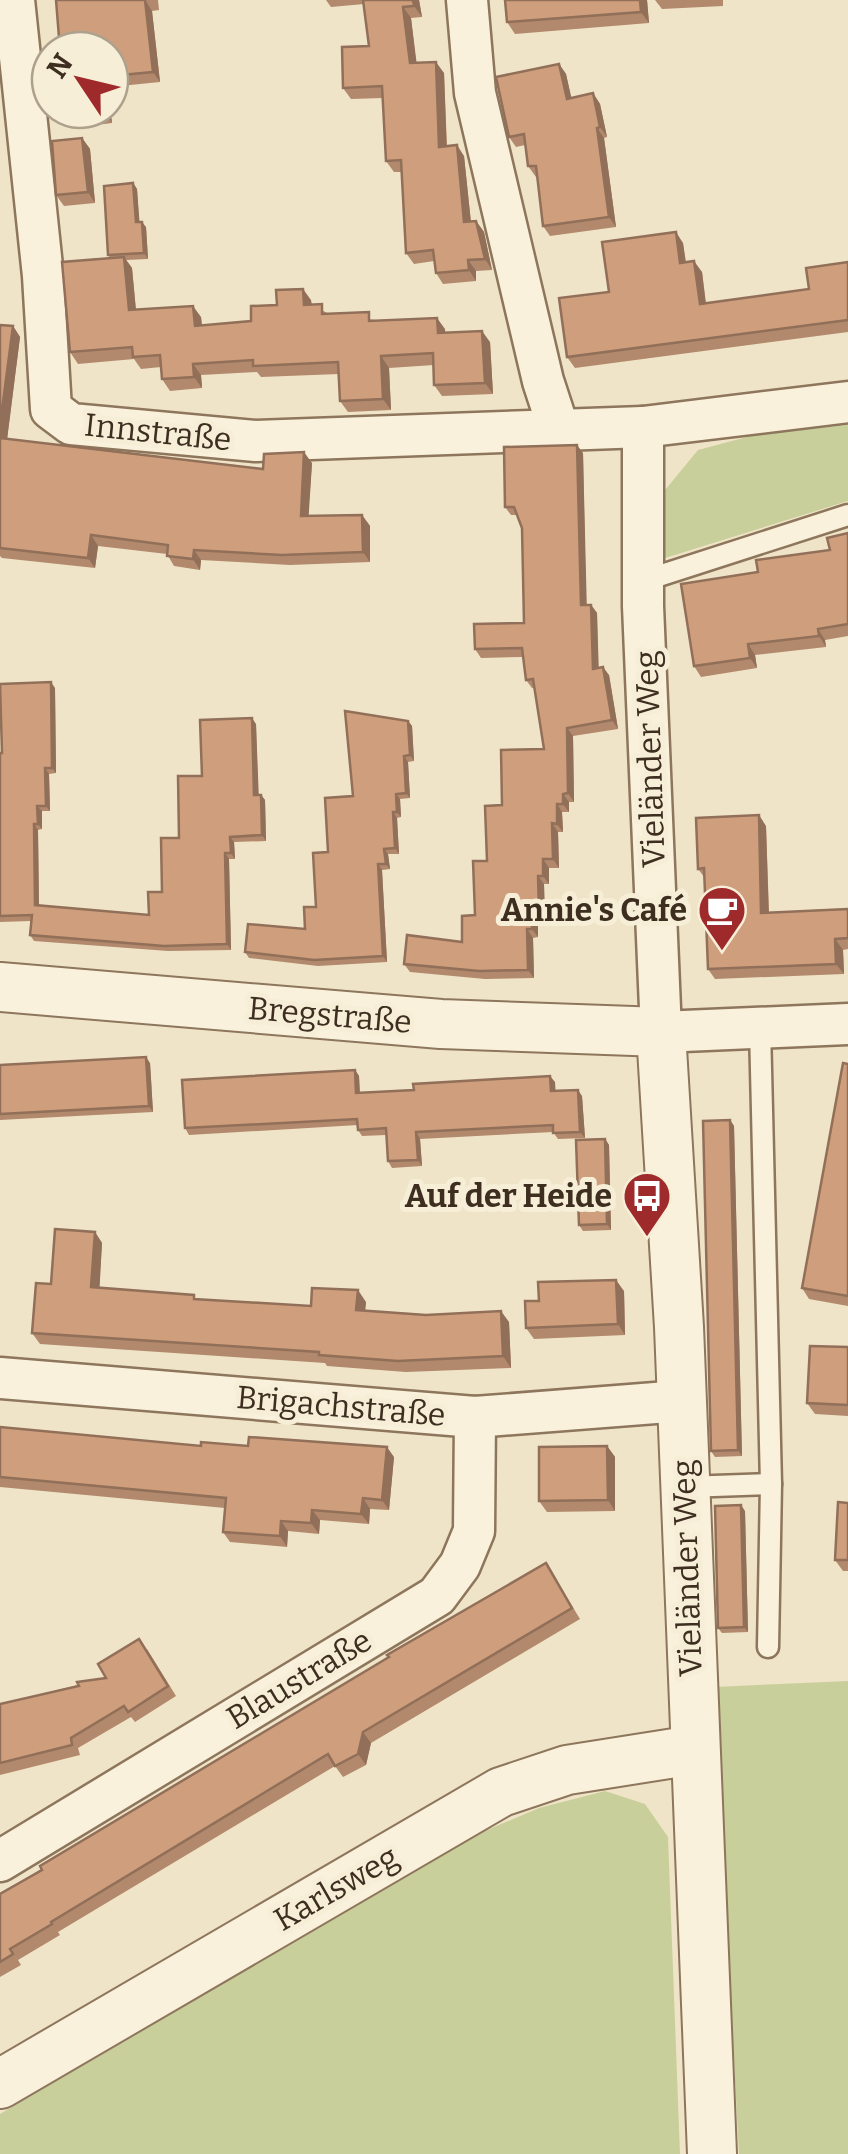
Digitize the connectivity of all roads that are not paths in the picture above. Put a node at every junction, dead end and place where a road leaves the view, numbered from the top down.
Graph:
1 (14, 0) edge
2 (467, 0) edge
3 (848, 402) edge
4 (643, 427) junction
5 (560, 430) junction
6 (848, 516) edge
7 (643, 580) junction
8 (0, 987) edge
9 (848, 1024) edge
10 (760, 1028) junction
11 (661, 1032) junction
12 (0, 1378) edge
13 (681, 1401) junction
14 (476, 1417) junction
15 (771, 1484) junction
16 (684, 1487) junction
17 (768, 1647) dead end
18 (694, 1750) junction
19 (0, 1861) edge
20 (0, 2084) edge
21 (712, 2154) edge

1 - 5 street, Innstraße
2 - 5 street
3 - 4 street
4 - 5 street
4 - 7 street, Vieländer Weg
6 - 7 lane
7 - 11 street, Vieländer Weg
8 - 11 street, Bregstraße
9 - 10 street
10 - 11 street
10 - 15 lane
11 - 13 street, Vieländer Weg
12 - 14 street, Brigachstraße
13 - 14 street, Brigachstraße
13 - 16 street, Vieländer Weg
14 - 19 street, Blaustraße
15 - 16 lane
15 - 17 lane
16 - 18 street, Vieländer Weg
18 - 20 street, Karlsweg
18 - 21 street, Vieländer Weg

